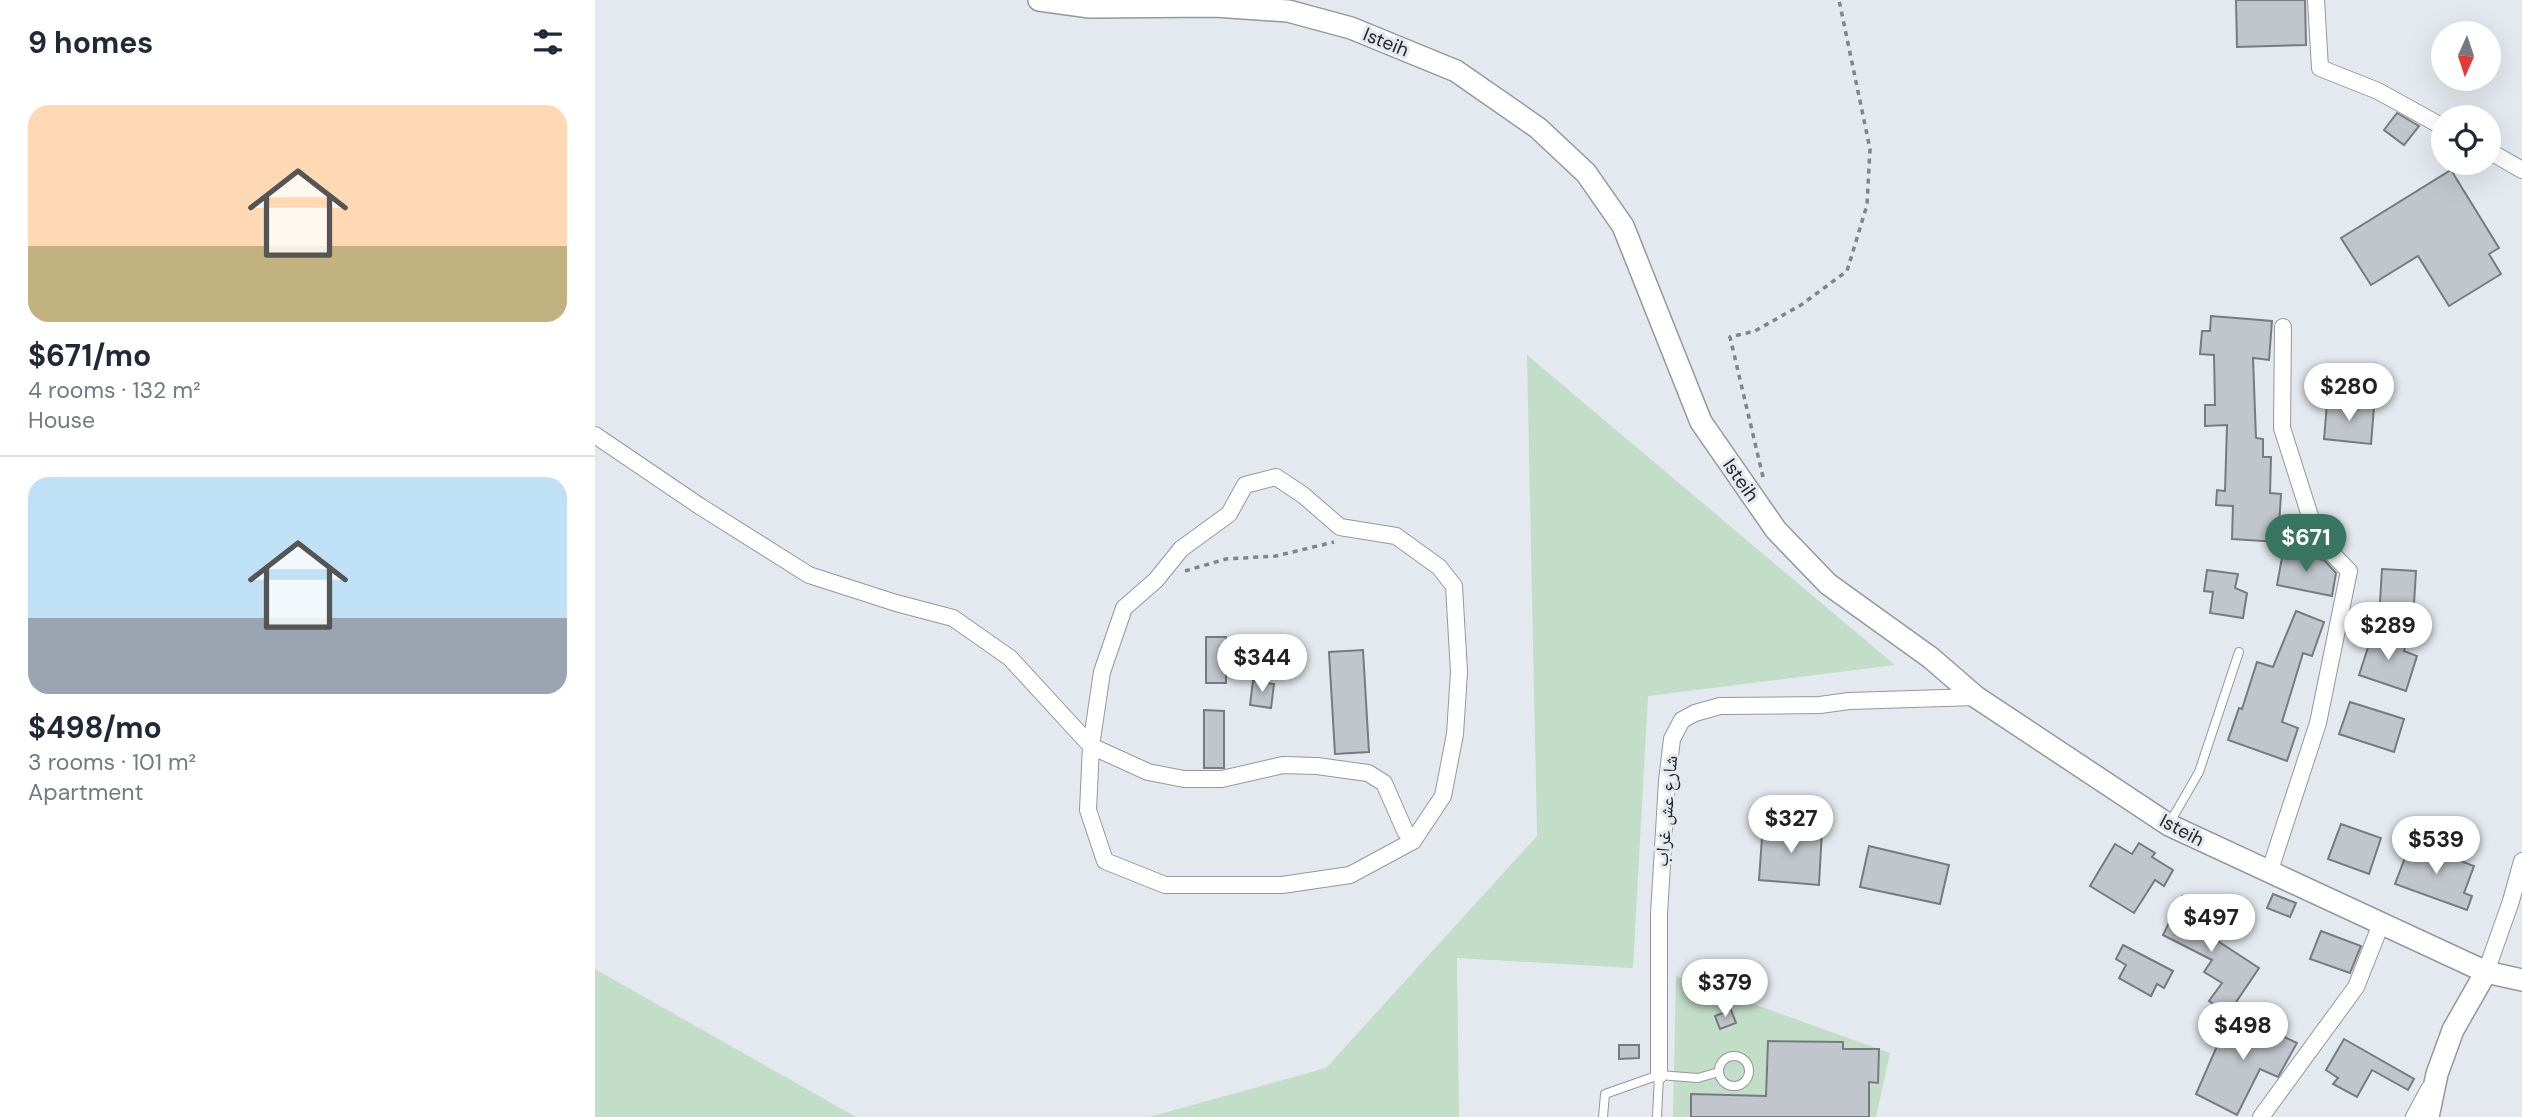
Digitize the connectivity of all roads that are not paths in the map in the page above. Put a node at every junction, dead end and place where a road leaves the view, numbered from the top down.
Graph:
1 (1039, 0) edge
2 (2316, 0) edge
3 (2431, 120) edge
4 (2501, 158) edge
5 (2522, 170) edge
6 (2283, 327) dead end
7 (595, 435) edge
8 (2239, 652) dead end
9 (1976, 697) junction
10 (1091, 746) junction
11 (2168, 825) junction
12 (1412, 841) junction
13 (2522, 861) edge
14 (2269, 873) junction
15 (2381, 924) junction
16 (2486, 971) junction
17 (2522, 980) edge
18 (1719, 1072) dead end
19 (2437, 1074) junction
20 (1659, 1075) junction
21 (1603, 1117) edge
22 (1657, 1117) edge
23 (2261, 1117) edge
24 (2414, 1117) edge
25 (2428, 1117) edge

1 - 9 street, Isteih
2 - 3 street
4 - 5 street
6 - 14 street
7 - 10 street
8 - 11 lane
9 - 11 street, Isteih
9 - 20 street, شارع عش غراب
10 - 12 street
10 - 12 street
10 - 12 street
11 - 14 street, Isteih
13 - 16 street
14 - 15 street, Isteih
15 - 16 street, Isteih
15 - 23 street
16 - 17 street, Isteih
16 - 19 street
18 - 20 lane
19 - 24 street
19 - 25 street
20 - 21 lane
20 - 22 lane, شارع عش غراب

